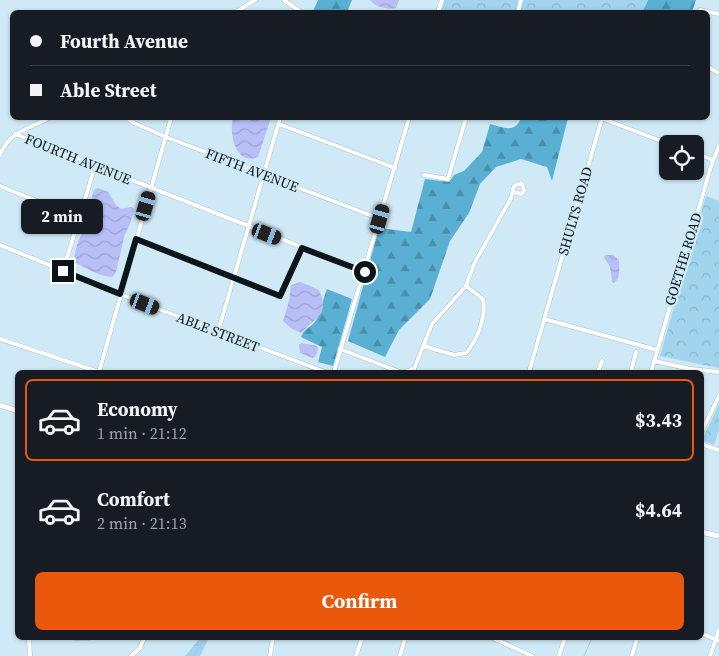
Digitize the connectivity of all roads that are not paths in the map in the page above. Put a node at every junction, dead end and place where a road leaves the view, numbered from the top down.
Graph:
1 (255, 0) edge
2 (284, 0) edge
3 (239, 10) edge
4 (298, 10) edge
5 (45, 120) edge
6 (129, 120) edge
7 (170, 120) edge
8 (280, 120) edge
9 (408, 120) edge
10 (465, 120) edge
11 (599, 120) edge
12 (605, 120) edge
13 (279, 124) junction
14 (15, 134) junction
15 (166, 137) junction
16 (659, 140) edge
17 (719, 146) edge
18 (0, 155) edge
19 (704, 157) edge
20 (713, 161) junction
21 (719, 165) edge
22 (95, 166) junction
23 (395, 168) junction
24 (264, 175) junction
25 (424, 175) dead end
26 (0, 186) edge
27 (151, 188) junction
28 (513, 192) dead end
29 (79, 218) junction
30 (380, 219) junction
31 (249, 227) junction
32 (136, 239) junction
33 (0, 245) edge
34 (302, 248) junction
35 (63, 271) junction
36 (365, 272) junction
37 (234, 279) junction
38 (466, 286) junction
39 (120, 294) junction
40 (544, 319) junction
41 (218, 332) junction
42 (0, 339) edge
43 (424, 346) junction
44 (340, 349) junction
45 (657, 350) junction
46 (636, 352) dead end
47 (602, 361) dead end
48 (654, 361) junction
49 (93, 370) edge
50 (100, 370) edge
51 (320, 370) edge
52 (335, 370) edge
53 (394, 370) edge
54 (414, 370) edge
55 (530, 370) edge
56 (599, 370) edge
57 (632, 370) edge
58 (652, 370) edge
59 (700, 370) edge
60 (704, 370) edge
61 (719, 372) edge
62 (719, 396) edge
63 (0, 405) edge
64 (15, 410) edge
65 (704, 427) edge
66 (704, 445) edge
67 (719, 450) edge
68 (704, 533) edge
69 (719, 536) edge
70 (719, 630) edge
71 (704, 634) edge
72 (29, 640) edge
73 (143, 640) edge
74 (273, 640) edge
75 (361, 640) edge
76 (404, 640) edge
77 (497, 640) edge
78 (564, 640) edge
79 (636, 640) edge
80 (718, 640) edge
81 (632, 655) edge
82 (30, 656) edge
83 (131, 656) edge
84 (270, 656) edge
85 (356, 656) edge
86 (400, 656) edge
87 (532, 656) edge
88 (558, 656) edge
89 (637, 656) edge
90 (710, 656) edge

1 - 3 street
2 - 4 street
5 - 14 street
6 - 15 street, FIFTH AVENUE
7 - 15 street
8 - 13 street
9 - 23 street
10 - 25 street
11 - 40 street, SHULTS ROAD
12 - 16 street, SHULTS ROAD
13 - 23 street
13 - 24 street
14 - 18 street
14 - 22 street, FOURTH AVENUE
15 - 24 street, FIFTH AVENUE
15 - 27 street
17 - 20 street, GOETHE ROAD
19 - 20 street
20 - 21 street
20 - 45 street, GOETHE ROAD
22 - 27 street, FOURTH AVENUE
22 - 29 street
23 - 30 street
24 - 30 street, FIFTH AVENUE
24 - 31 street
26 - 29 street
27 - 31 street, FOURTH AVENUE
27 - 32 street
28 - 38 street
29 - 35 street
30 - 36 street
31 - 34 street, FOURTH AVENUE
31 - 37 street
32 - 37 street
32 - 39 street
33 - 35 street, ABLE STREET
34 - 36 street, FOURTH AVENUE
34 - 37 street
35 - 39 street, ABLE STREET
36 - 44 street
37 - 41 street
38 - 43 street
38 - 43 street
39 - 41 street, ABLE STREET
39 - 50 street
40 - 45 street
40 - 55 street, SHULTS ROAD
41 - 51 street, ABLE STREET
42 - 49 street
43 - 54 street
44 - 52 street
44 - 53 street
45 - 48 street, GOETHE ROAD
46 - 57 street
47 - 56 street
48 - 58 street, GOETHE ROAD
48 - 59 street
60 - 61 street
62 - 65 street
63 - 64 main road
66 - 67 street
68 - 69 main road
70 - 80 street
71 - 80 street
72 - 82 street
73 - 83 street
74 - 84 street
75 - 85 street
76 - 86 street
77 - 87 street
78 - 88 street
79 - 81 street
80 - 90 street
81 - 89 street

